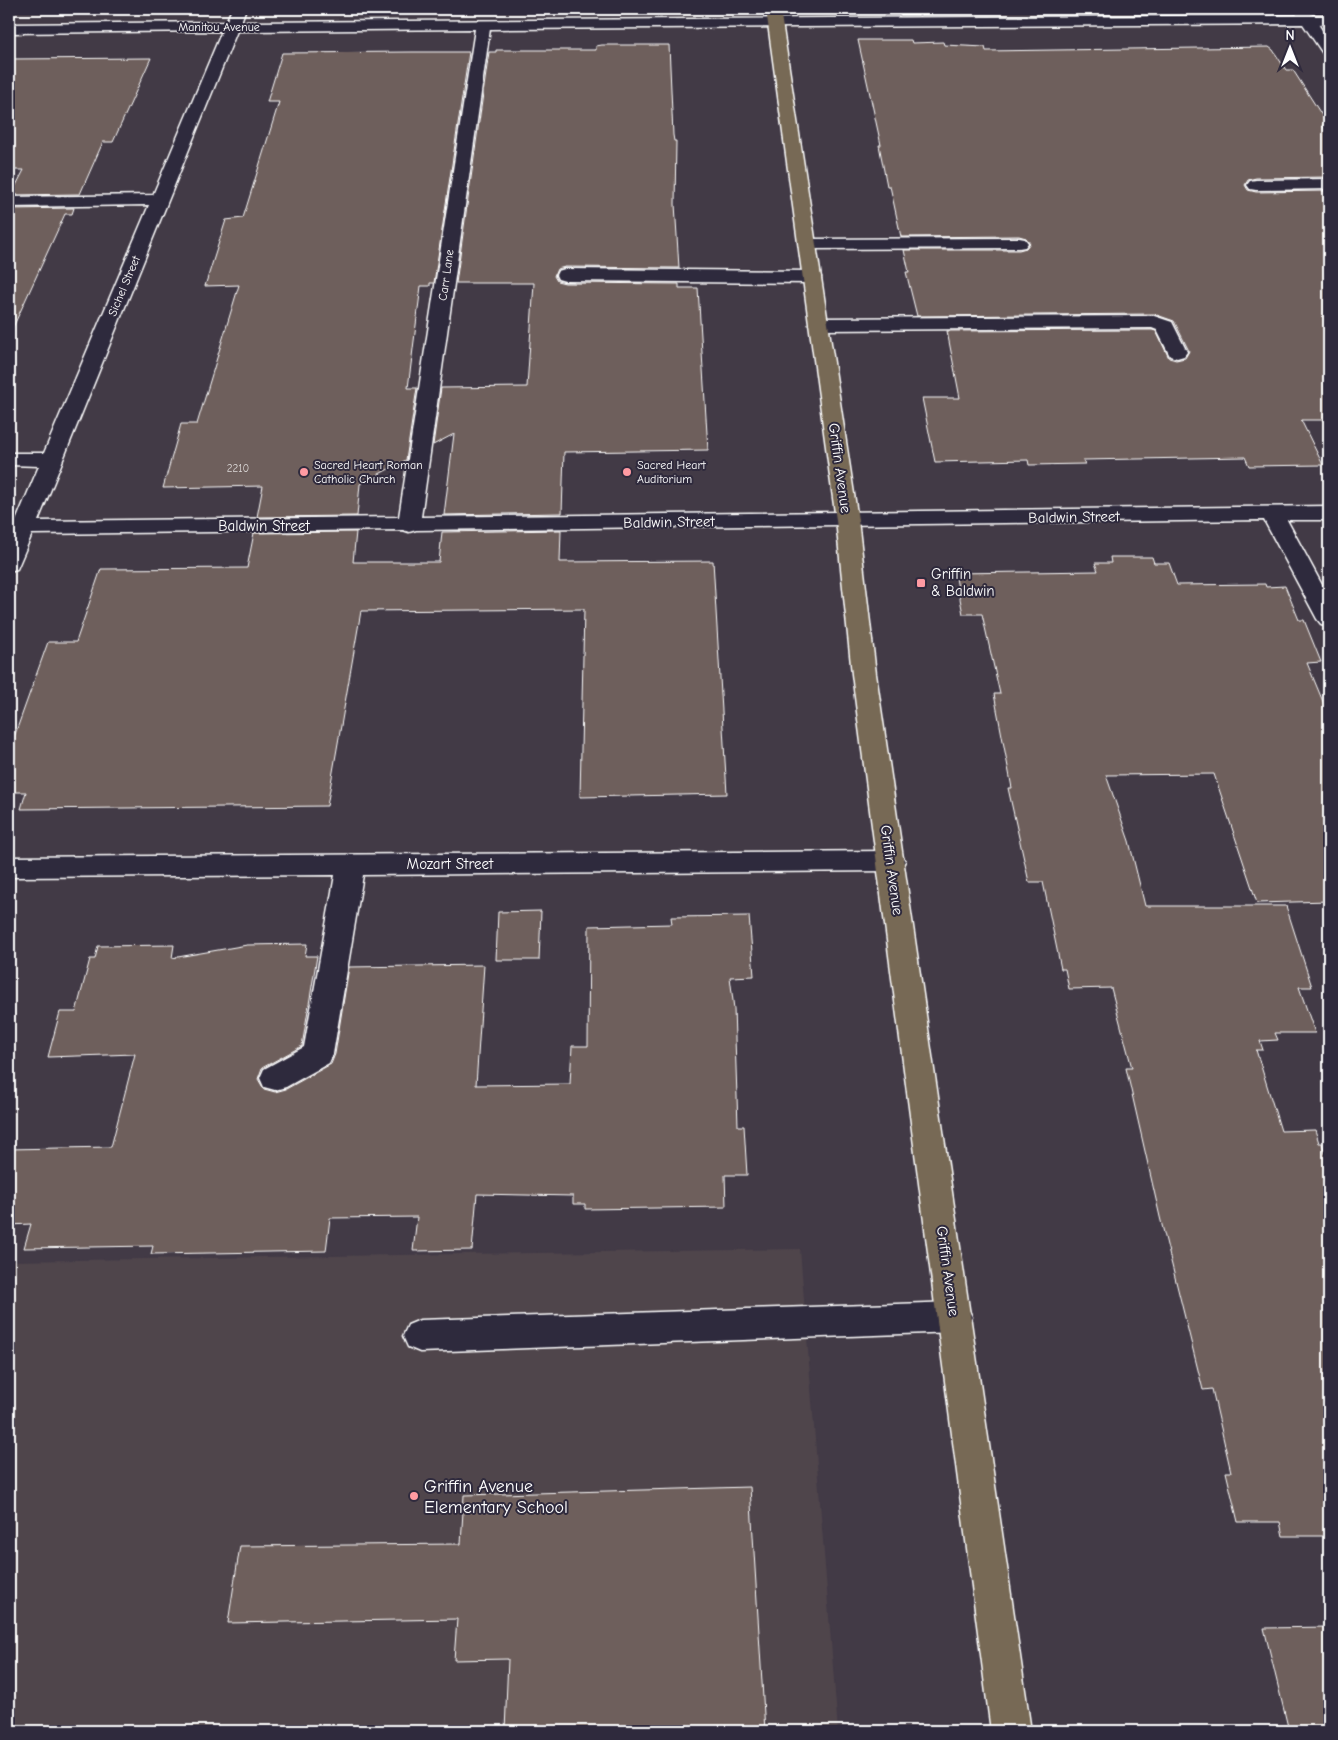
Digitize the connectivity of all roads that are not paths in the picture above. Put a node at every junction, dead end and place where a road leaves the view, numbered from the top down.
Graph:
1 (239, 9) edge
2 (1304, 14) edge
3 (981, 15) edge
4 (1087, 15) edge
5 (774, 16) edge
6 (1329, 19) edge
7 (483, 25) junction
8 (232, 26) junction
9 (9, 28) edge
10 (1329, 52) edge
11 (1329, 184) edge
12 (1256, 185) dead end
13 (160, 200) junction
14 (9, 202) edge
15 (1019, 243) dead end
16 (808, 244) junction
17 (565, 275) dead end
18 (812, 277) junction
19 (819, 324) junction
20 (1177, 352) dead end
21 (9, 459) edge
22 (51, 460) junction
23 (1329, 513) edge
24 (1272, 514) junction
25 (847, 520) junction
26 (409, 525) junction
27 (16, 528) edge
28 (9, 564) edge
29 (1329, 619) edge
30 (891, 861) junction
31 (351, 864) junction
32 (9, 867) edge
33 (275, 1078) dead end
34 (955, 1318) junction
35 (420, 1336) dead end
36 (1011, 1731) edge

1 - 8 street, Sichel Street
2 - 4 street, Manitou Avenue
2 - 6 street, Manitou Avenue
2 - 10 street
3 - 4 street, Manitou Avenue
3 - 5 street, Manitou Avenue
5 - 7 street, Manitou Avenue
5 - 16 main road, Griffin Avenue
7 - 8 street, Manitou Avenue
7 - 26 street, Carr Lane
8 - 9 street, Manitou Avenue
8 - 13 street, Sichel Street
11 - 12 street
13 - 14 street
13 - 22 street, Sichel Street
15 - 16 street
16 - 18 main road, Griffin Avenue
17 - 18 street
18 - 19 main road, Griffin Avenue
19 - 20 street
19 - 25 main road, Griffin Avenue
21 - 22 street
22 - 27 street, Sichel Street
23 - 24 street, Baldwin Street
24 - 25 street, Baldwin Street
24 - 29 street
25 - 26 street, Baldwin Street
25 - 30 main road, Griffin Avenue
26 - 27 street, Baldwin Street
27 - 28 street, Sichel Street
30 - 31 street, Mozart Street
30 - 34 main road, Griffin Avenue
31 - 32 street, Mozart Street
31 - 33 street
34 - 35 street
34 - 36 main road, Griffin Avenue

